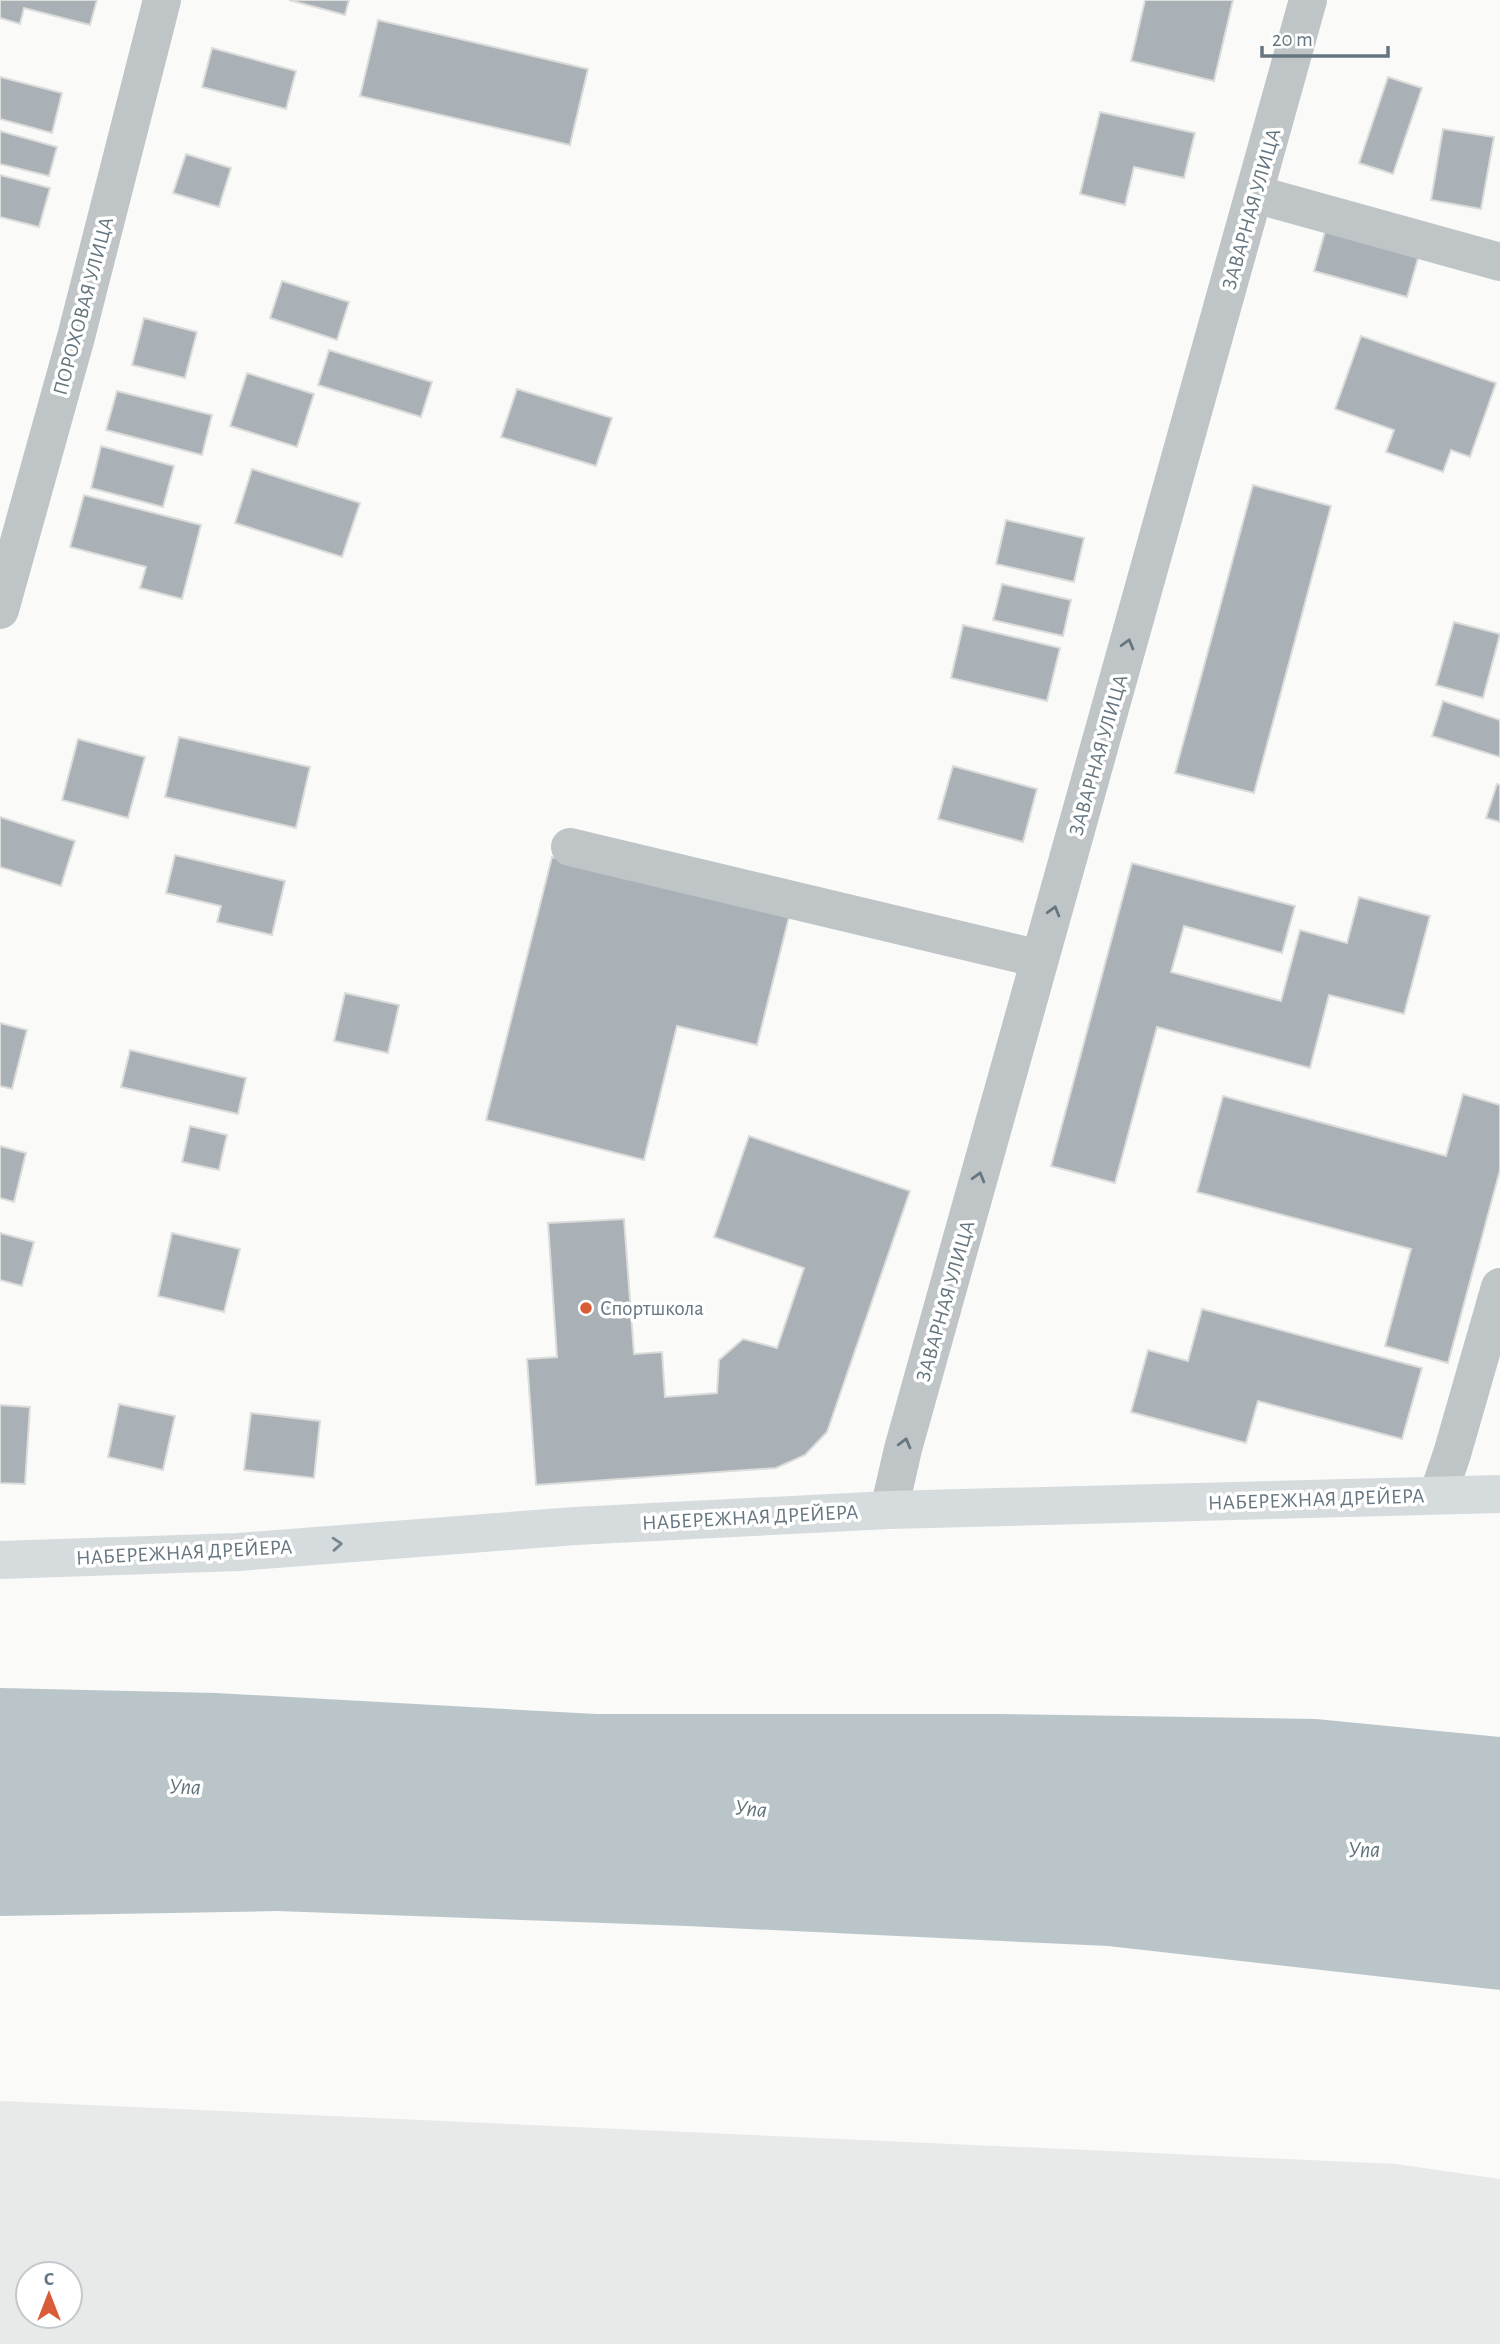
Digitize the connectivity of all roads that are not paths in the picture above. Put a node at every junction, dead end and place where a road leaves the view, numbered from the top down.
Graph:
1 (162, 0) edge
2 (1308, 0) edge
3 (1255, 194) junction
4 (1500, 262) edge
5 (0, 610) edge
6 (570, 847) dead end
7 (1040, 959) junction
8 (1500, 1287) edge
9 (1500, 1494) edge
10 (1438, 1495) junction
11 (889, 1510) junction
12 (0, 1560) edge

1 - 5 street, ПОРОХОВАЯ УЛИЦА
2 - 3 street, ЗАВАРНАЯ УЛИЦА
3 - 4 street
7 -> 3 street, ЗАВАРНАЯ УЛИЦА
6 - 7 street
11 -> 7 street, ЗАВАРНАЯ УЛИЦА
8 - 10 street
9 - 10 main road, НАБЕРЕЖНАЯ ДРЕЙЕРА
10 - 11 main road, НАБЕРЕЖНАЯ ДРЕЙЕРА
12 -> 11 main road, НАБЕРЕЖНАЯ ДРЕЙЕРА

